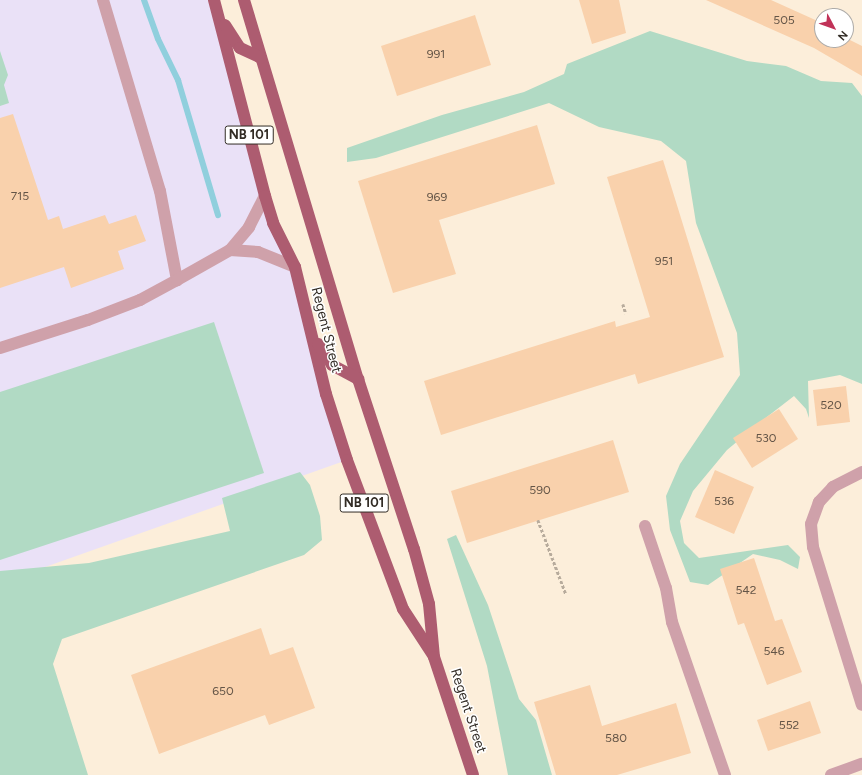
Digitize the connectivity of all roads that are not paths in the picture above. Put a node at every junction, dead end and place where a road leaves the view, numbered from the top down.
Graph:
1 (102, 0) edge
2 (214, 0) edge
3 (244, 0) edge
4 (261, 58) junction
5 (265, 196) junction
6 (230, 250) junction
7 (295, 267) junction
8 (177, 280) junction
9 (315, 339) junction
10 (0, 348) edge
11 (358, 379) junction
12 (862, 472) edge
13 (645, 526) dead end
14 (434, 657) junction
15 (862, 705) edge
16 (862, 764) edge
17 (473, 775) edge
18 (725, 775) edge
19 (831, 775) edge

1 - 8 street
2 - 4 main road
2 - 5 main road, Regent Street / NB 101
3 - 4 main road, Regent Street / NB 101
4 - 11 main road, Regent Street / NB 101
5 - 6 street
5 - 7 main road, Regent Street / NB 101
6 - 7 street
6 - 8 street
7 - 9 main road, Regent Street / NB 101
8 - 10 street
9 - 11 main road
9 - 14 main road, Regent Street / NB 101
11 - 14 main road, Regent Street / NB 101
12 - 15 street
13 - 18 street
14 - 17 main road, Regent Street / NB 101
16 - 19 street

